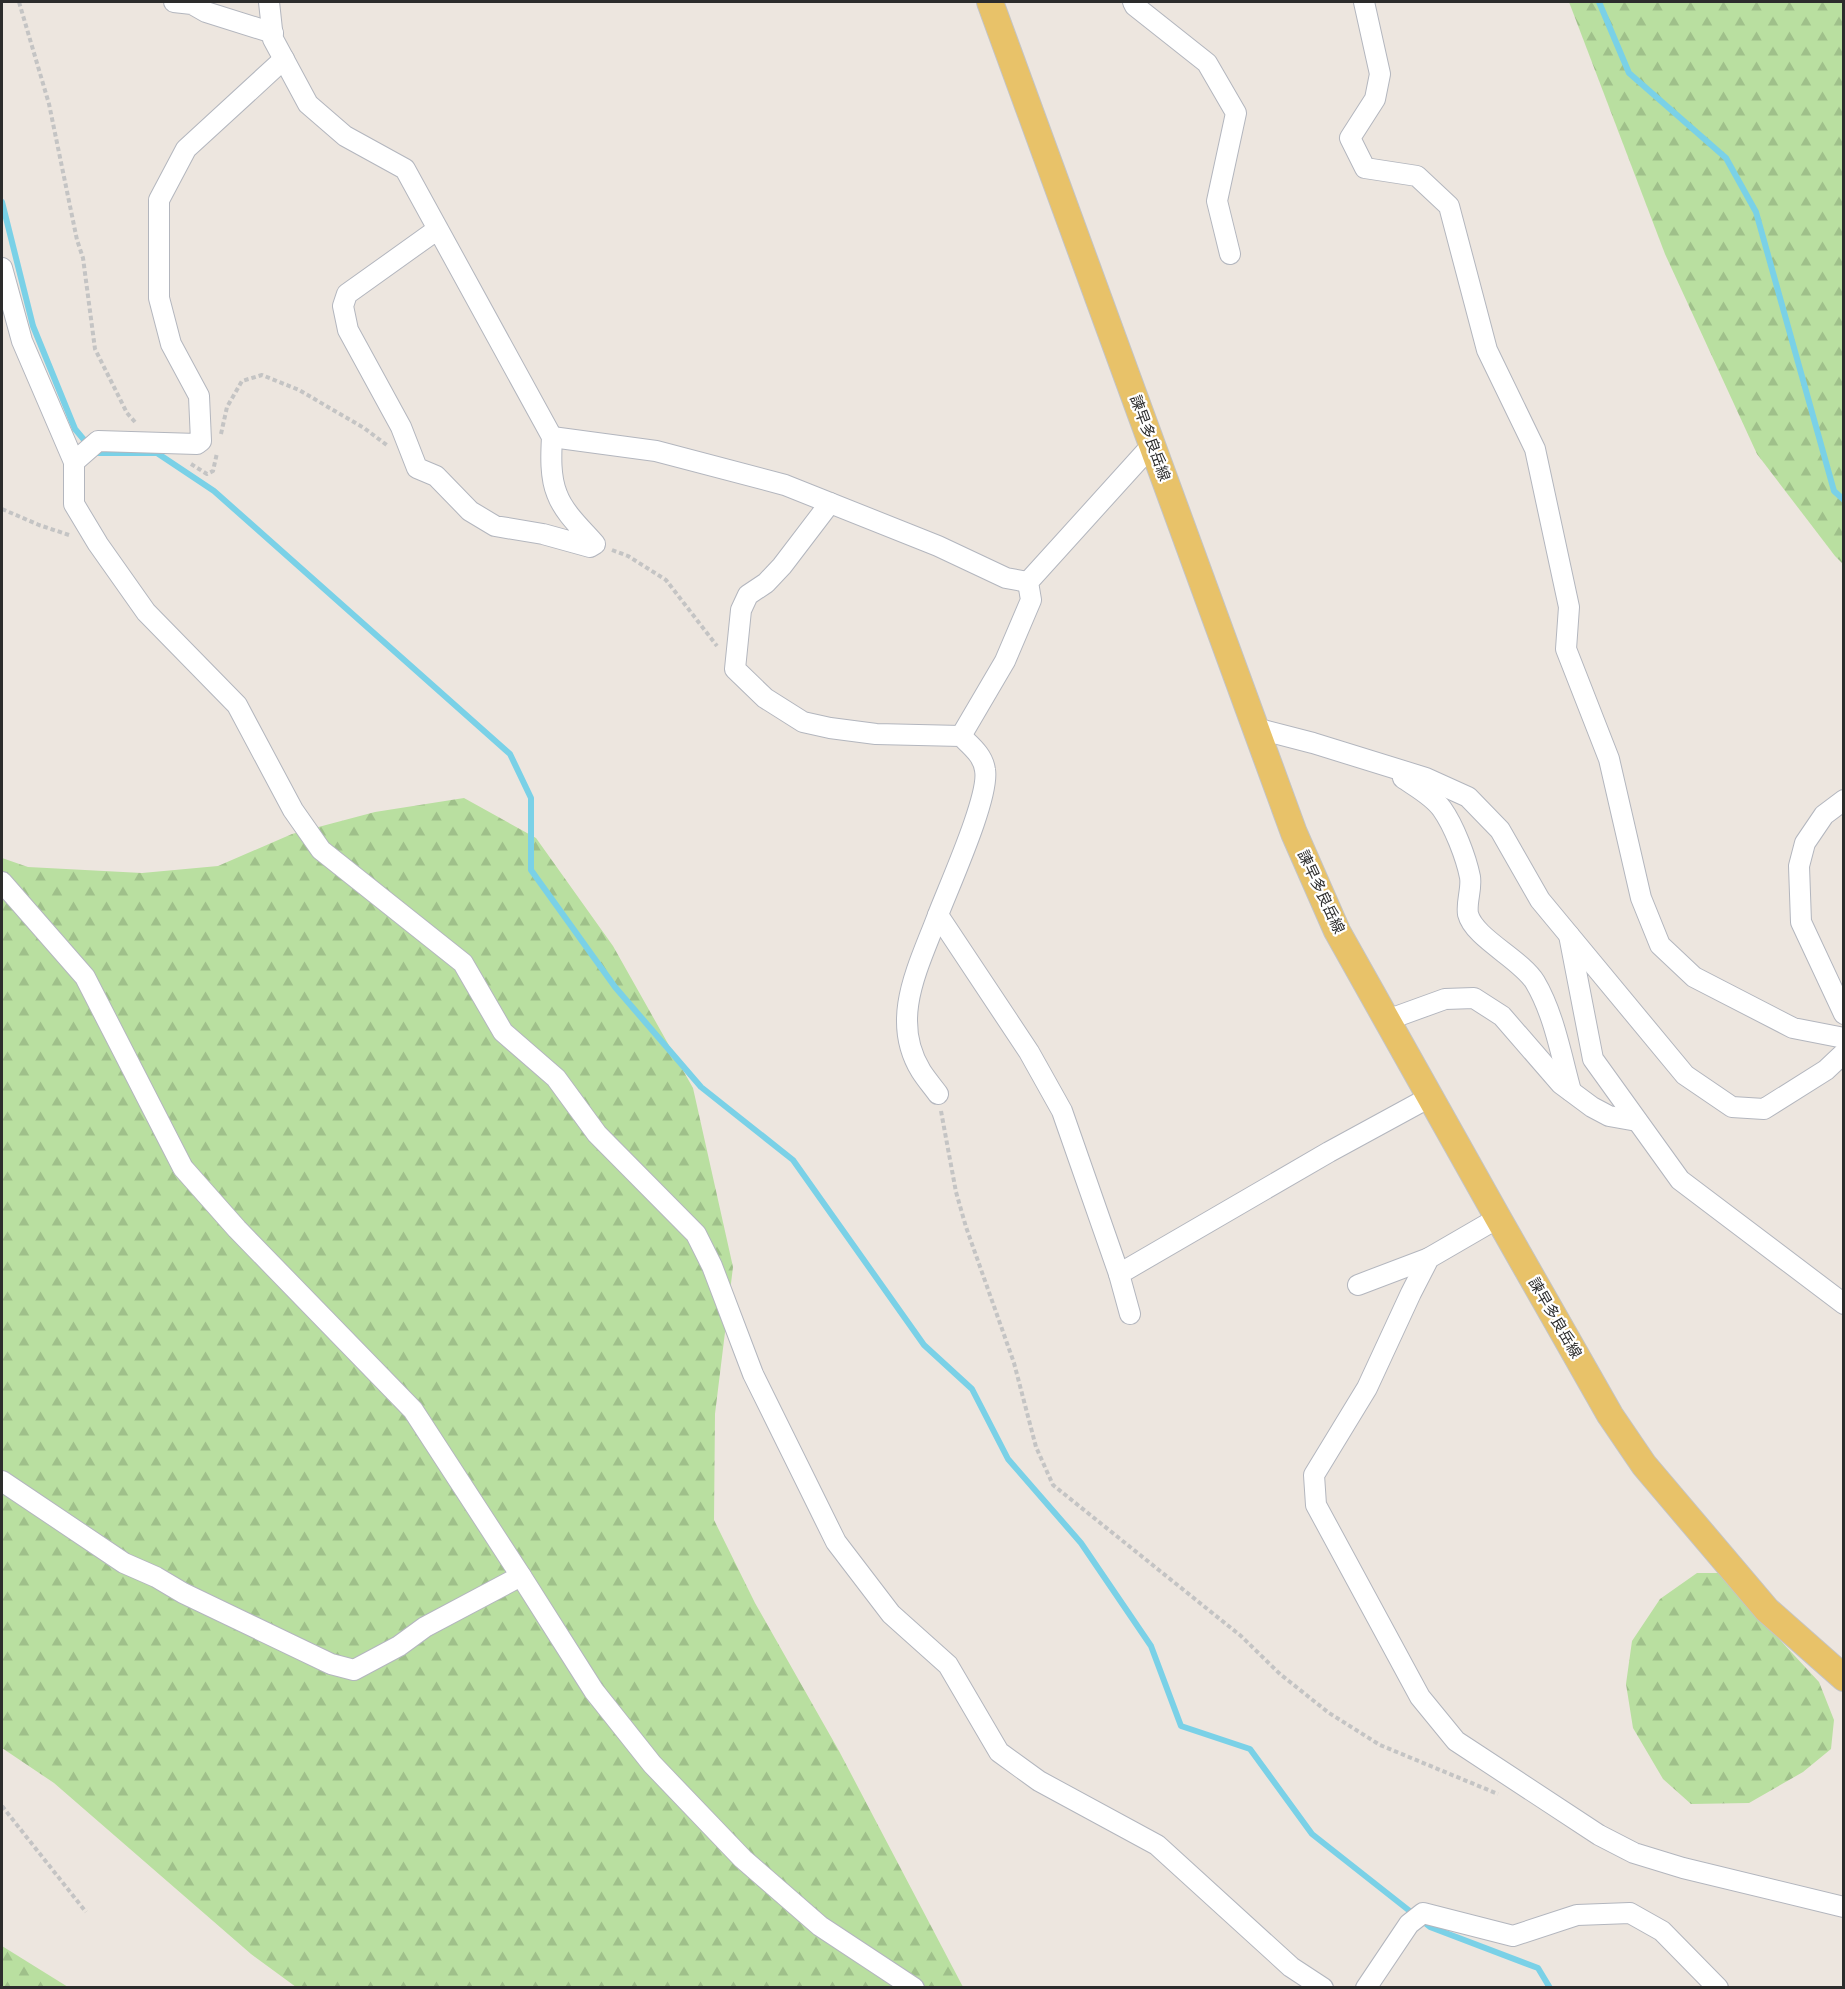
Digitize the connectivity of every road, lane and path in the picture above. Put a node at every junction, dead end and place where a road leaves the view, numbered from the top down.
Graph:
1 (19, 2) edge
2 (174, 2) edge
3 (268, 2) edge
4 (990, 2) edge
5 (1133, 2) edge
6 (1364, 2) edge
7 (273, 33) junction
8 (284, 59) junction
9 (438, 228) junction
10 (1230, 254) dead end
11 (2, 268) edge
12 (364, 428) dead end
13 (552, 437) junction
14 (159, 442) junction
15 (1152, 445) junction
16 (77, 459) junction
17 (189, 463) dead end
18 (830, 503) junction
19 (2, 509) edge
20 (39, 525) dead end
21 (595, 544) junction
22 (1028, 582) junction
23 (735, 669) junction
24 (1255, 728) junction
25 (961, 736) junction
26 (1386, 766) junction
27 (1844, 800) edge
28 (2, 882) edge
29 (938, 915) junction
30 (1569, 934) junction
31 (1844, 1014) edge
32 (1387, 1020) junction
33 (1844, 1038) edge
34 (1844, 1053) edge
35 (1571, 1091) junction
36 (938, 1094) joint
37 (1430, 1097) junction
38 (1637, 1121) junction
39 (1498, 1218) junction
40 (1429, 1258) junction
41 (1119, 1274) junction
42 (1358, 1285) dead end
43 (1844, 1304) edge
44 (1130, 1314) dead end
45 (2, 1481) edge
46 (521, 1576) junction
47 (1844, 1678) edge
48 (1500, 1795) dead end
49 (2, 1806) edge
50 (1844, 1907) edge
51 (86, 1912) dead end
52 (914, 1988) edge
53 (1323, 1988) edge
54 (1366, 1988) edge
55 (1718, 1988) edge

1 - 14 path
2 - 7 street
3 - 7 street
4 - 15 main road, 諫早多良岳線
5 - 10 street
6 - 33 street
7 - 8 street
8 - 9 street
8 - 14 street
9 - 13 street
9 - 21 street
11 - 16 street
12 - 17 path
13 - 18 street
13 - 21 street
14 - 16 street
15 - 22 street
15 - 24 main road, 諫早多良岳線
16 - 53 street
18 - 22 street
18 - 23 street
19 - 20 path
21 - 23 path
22 - 25 street
23 - 25 street
24 - 26 street
24 - 32 main road, 諫早多良岳線
25 - 29 street
26 - 30 street
26 - 35 street
27 - 31 street
28 - 46 street
29 - 36 street
29 - 41 street
30 - 34 street
30 - 38 street
32 - 35 street
32 - 37 main road, 諫早多良岳線
35 - 38 street
36 - 48 path
37 - 39 main road, 諫早多良岳線
37 - 41 street
38 - 43 street
39 - 40 street
39 - 47 main road, 諫早多良岳線
40 - 42 street
40 - 50 street
41 - 44 street
45 - 46 street
46 - 52 street
49 - 51 path
54 - 55 street

